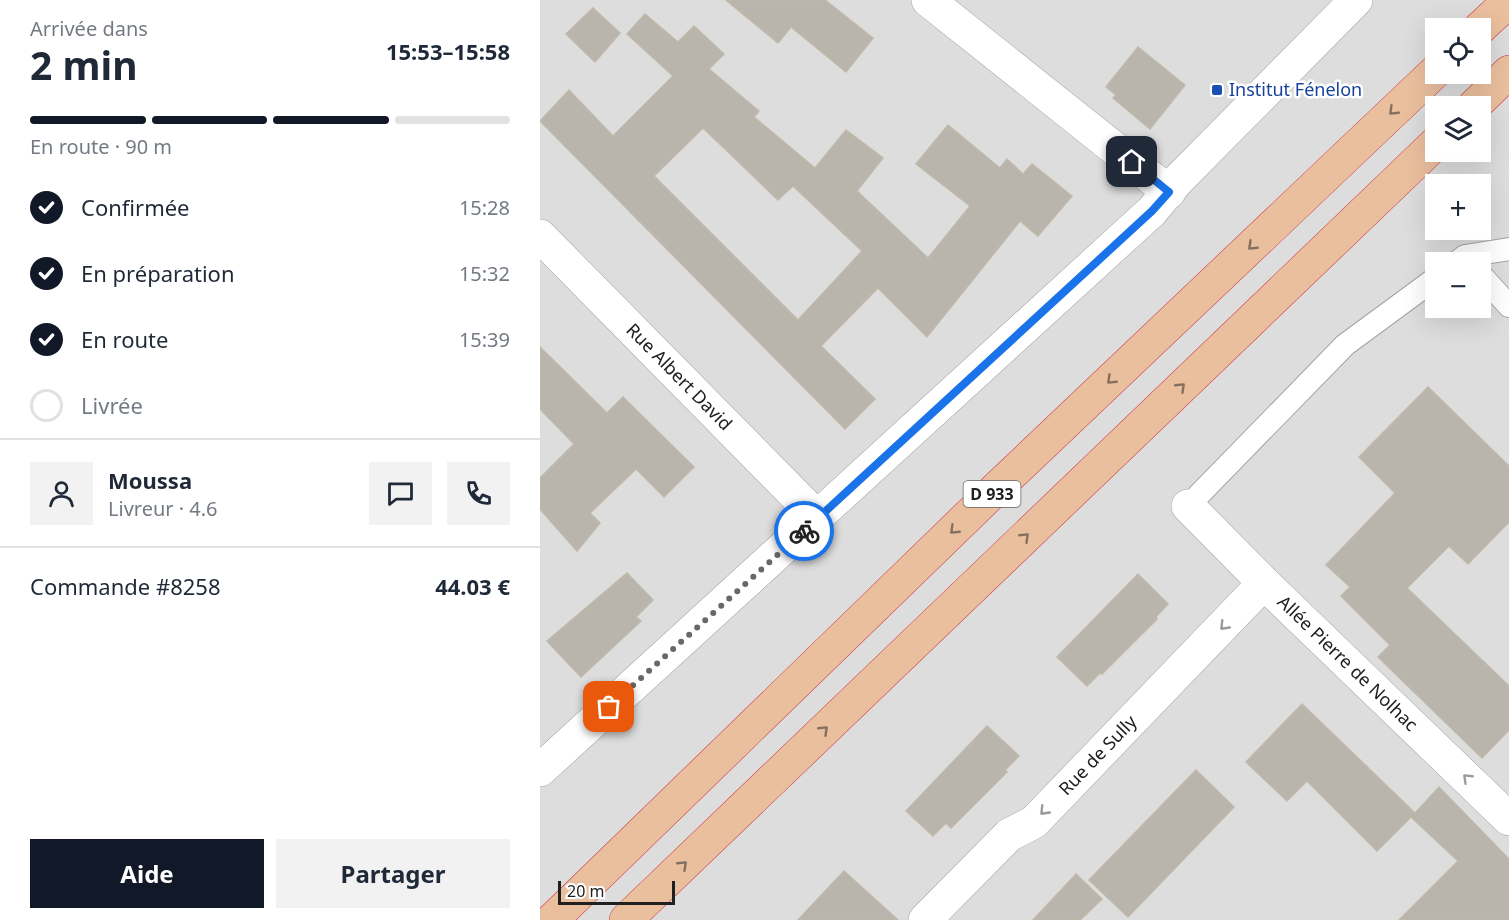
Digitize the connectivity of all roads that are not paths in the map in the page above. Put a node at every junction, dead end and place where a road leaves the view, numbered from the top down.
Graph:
1 (928, 0) edge
2 (1356, 0) edge
3 (1509, 1) edge
4 (1491, 18) edge
5 (1509, 72) edge
6 (1425, 81) edge
7 (1484, 96) edge
8 (1425, 154) edge
9 (1169, 192) junction
10 (540, 236) edge
11 (1509, 249) edge
12 (1491, 253) edge
13 (1425, 286) edge
14 (1491, 286) edge
15 (1509, 306) edge
16 (1188, 506) joint
17 (818, 518) junction
18 (1264, 583) junction
19 (540, 770) edge
20 (1509, 819) edge
21 (552, 920) edge
22 (626, 920) edge
23 (925, 920) edge

1 - 9 street
2 - 9 street
3 - 4 highway
5 - 7 highway
6 -> 21 highway, D 933
22 -> 8 highway, D 933
9 - 17 street
10 - 17 street, Rue Albert David
11 - 12 lane
13 - 16 lane
14 - 15 lane
16 - 18 street, Allée Pierre de Nolhac
17 - 19 street
20 -> 18 street, Allée Pierre de Nolhac
18 -> 23 street, Rue de Sully

